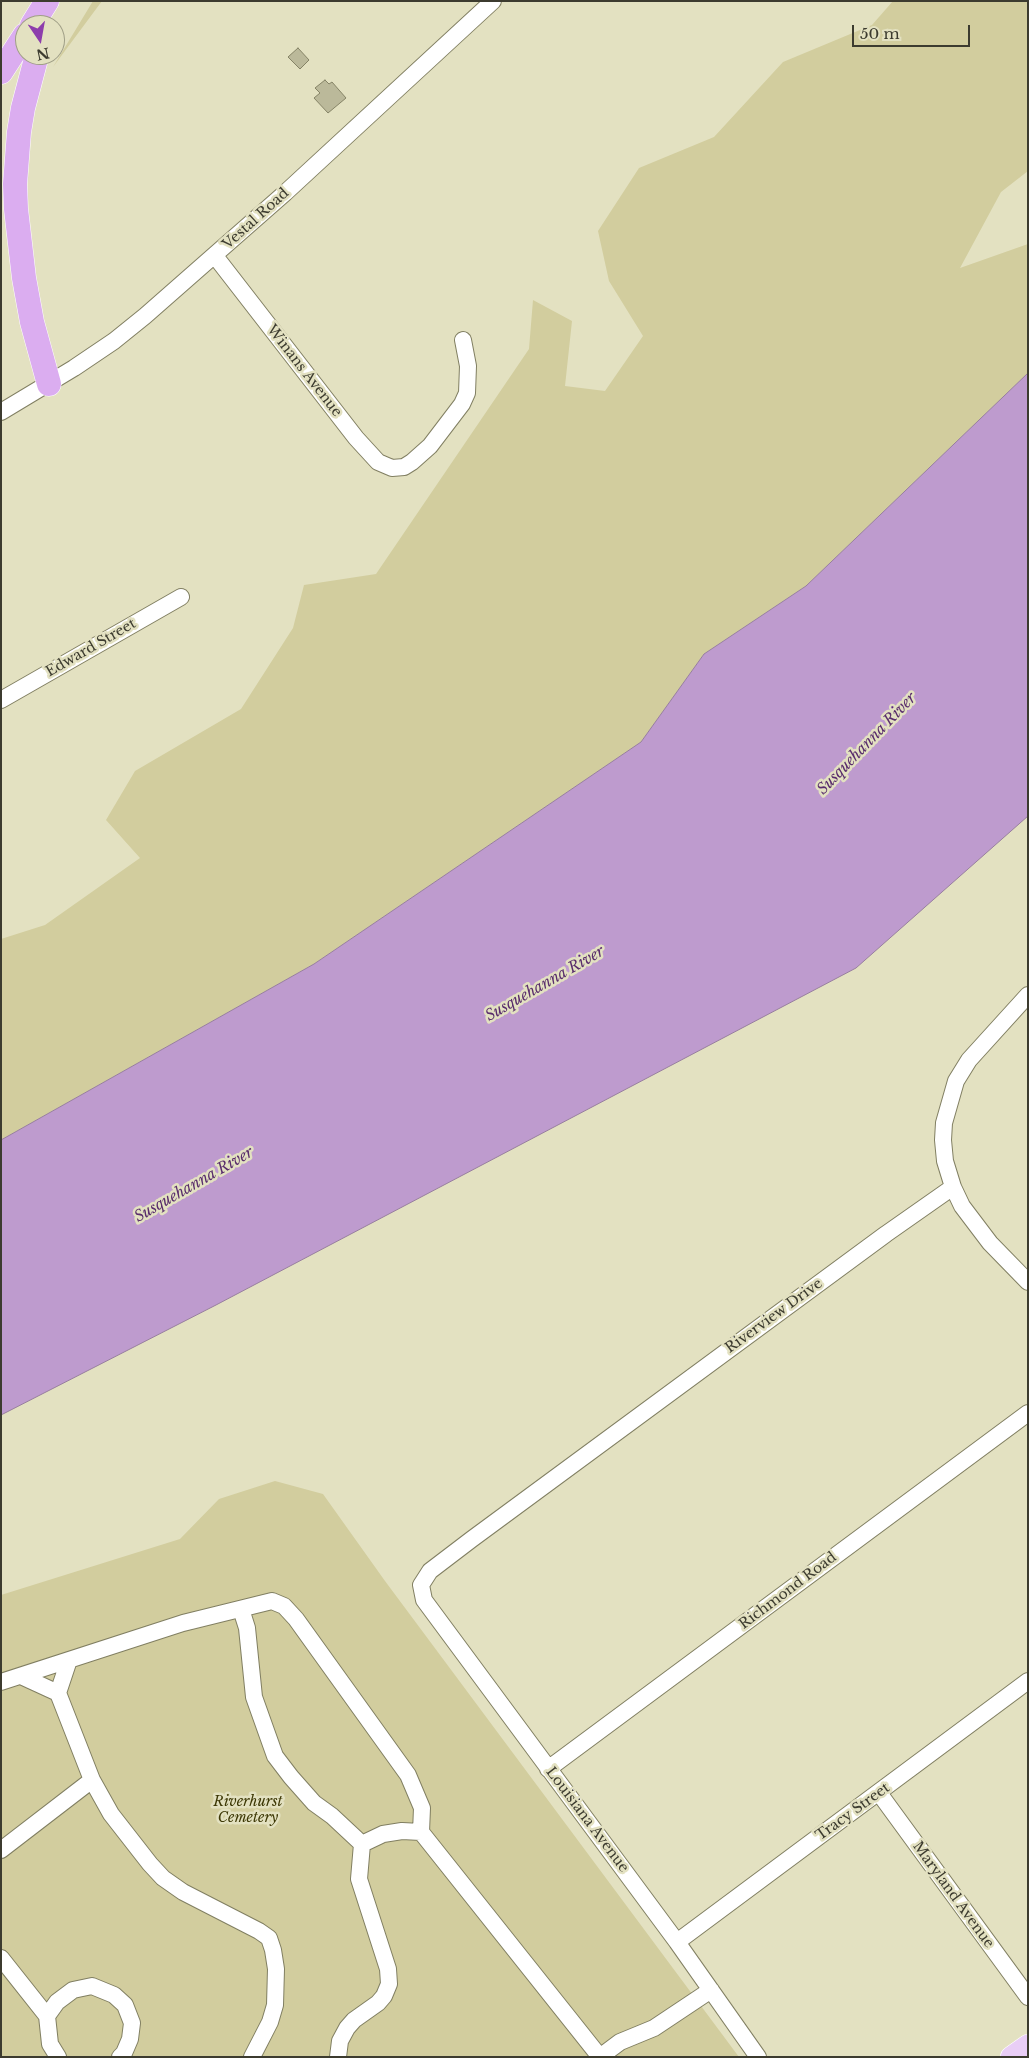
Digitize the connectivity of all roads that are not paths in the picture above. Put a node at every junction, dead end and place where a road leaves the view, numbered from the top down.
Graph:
1 (47, 1) edge
2 (60, 1) edge
3 (493, 1) edge
4 (38, 15) edge
5 (54, 15) edge
6 (15, 50) edge
7 (34, 65) edge
8 (1, 72) edge
9 (215, 256) junction
10 (463, 340) dead end
11 (50, 384) junction
12 (1, 412) edge
13 (181, 598) dead end
14 (1, 700) edge
15 (1028, 995) edge
16 (953, 1187) junction
17 (1028, 1282) edge
18 (1028, 1413) edge
19 (422, 1582) joint
20 (241, 1609) junction
21 (69, 1660) junction
22 (21, 1676) junction
23 (1028, 1681) edge
24 (1, 1682) edge
25 (58, 1693) junction
26 (548, 1769) junction
27 (92, 1780) junction
28 (879, 1793) junction
29 (422, 1832) junction
30 (362, 1844) junction
31 (1, 1850) edge
32 (677, 1942) junction
33 (1, 1958) edge
34 (712, 1990) junction
35 (1028, 1997) edge
36 (47, 2016) junction
37 (1028, 2045) edge
38 (58, 2057) edge
39 (120, 2057) edge
40 (252, 2057) edge
41 (338, 2057) edge
42 (600, 2057) edge
43 (758, 2057) edge
44 (1011, 2057) edge

1 - 4 highway
2 - 5 highway
3 - 9 street, Vestal Road
6 - 8 highway
7 - 11 highway
9 - 10 street, Winans Avenue
9 - 11 street, Vestal Road
11 - 12 street, Vestal Road
13 - 14 street, Edward Street
15 - 16 street
16 - 17 street
16 - 19 street, Riverview Drive
18 - 26 street, Richmond Road
19 - 26 street, Louisiana Avenue
20 - 21 street
20 - 29 street
20 - 30 street
21 - 22 street
21 - 25 street
22 - 24 street
22 - 25 street
23 - 28 street, Tracy Street
25 - 27 street
26 - 32 street, Louisiana Avenue
27 - 31 street
27 - 40 street
28 - 32 street, Tracy Street
28 - 35 street, Maryland Avenue
29 - 30 street
29 - 42 street
30 - 41 street
32 - 34 street, Louisiana Avenue
33 - 36 street
34 - 42 street
34 - 43 street, Louisiana Avenue
36 - 38 street
36 - 39 street
37 - 44 main road

